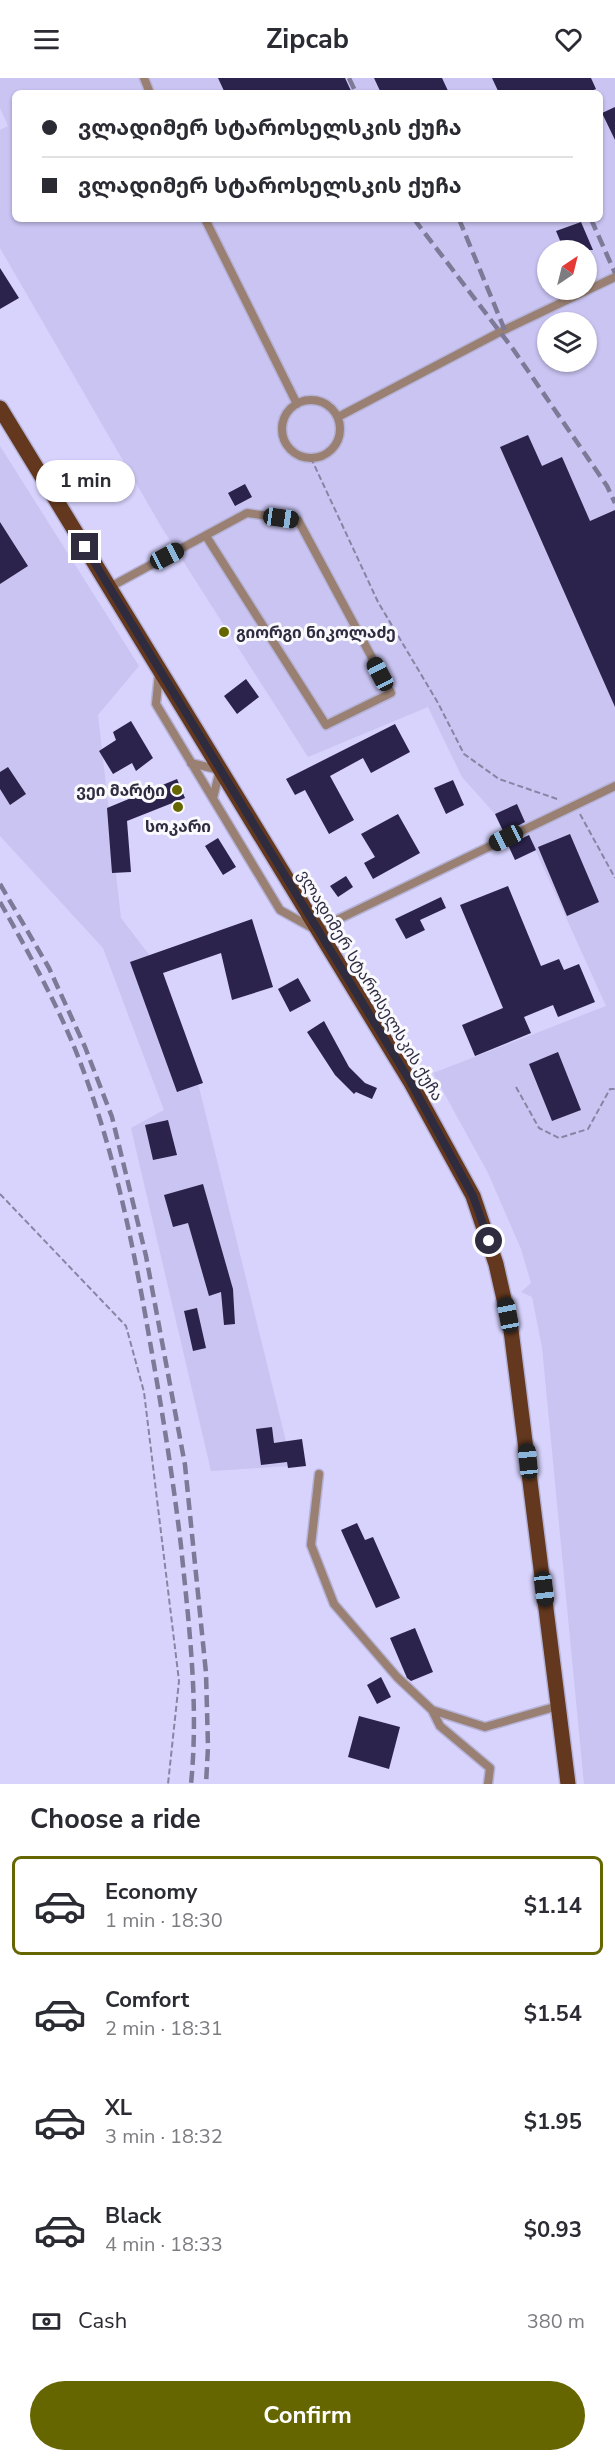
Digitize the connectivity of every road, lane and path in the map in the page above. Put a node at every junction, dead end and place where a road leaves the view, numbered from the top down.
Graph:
1 (206, 222) edge
2 (615, 277) edge
3 (297, 404) junction
4 (0, 408) edge
5 (338, 417) junction
6 (311, 458) junction
7 (206, 536) junction
8 (110, 587) junction
9 (159, 668) junction
10 (191, 763) junction
11 (220, 770) junction
12 (615, 786) edge
13 (213, 798) junction
14 (575, 805) junction
15 (615, 878) edge
16 (316, 930) junction
17 (516, 1087) dead end
18 (615, 1089) edge
19 (0, 1194) edge
20 (319, 1474) dead end
21 (558, 1706) junction
22 (432, 1710) junction
23 (168, 1784) edge
24 (488, 1784) edge
25 (568, 1784) edge

1 - 3 lane
2 - 5 lane
3 - 5 lane
3 - 6 lane
4 - 8 main road, ვლადიმერ სტაროსელსკის ქუჩა
5 - 6 lane
6 - 14 path
7 - 7 lane
7 - 8 lane
8 - 9 main road, ვლადიმერ სტაროსელსკის ქუჩა
9 - 10 lane
9 - 11 main road, ვლადიმერ სტაროსელსკის ქუჩა
10 - 11 lane
10 - 13 lane
11 - 13 lane
11 - 16 main road, ვლადიმერ სტაროსელსკის ქუჩა
12 - 14 lane
13 - 16 lane
14 - 15 path
14 - 16 lane
16 - 21 main road, ვლადიმერ სტაროსელსკის ქუჩა
17 - 18 path
19 - 23 path
20 - 22 lane
21 - 22 lane
21 - 25 main road, ვლადიმერ სტაროსელსკის ქუჩა
22 - 24 lane

